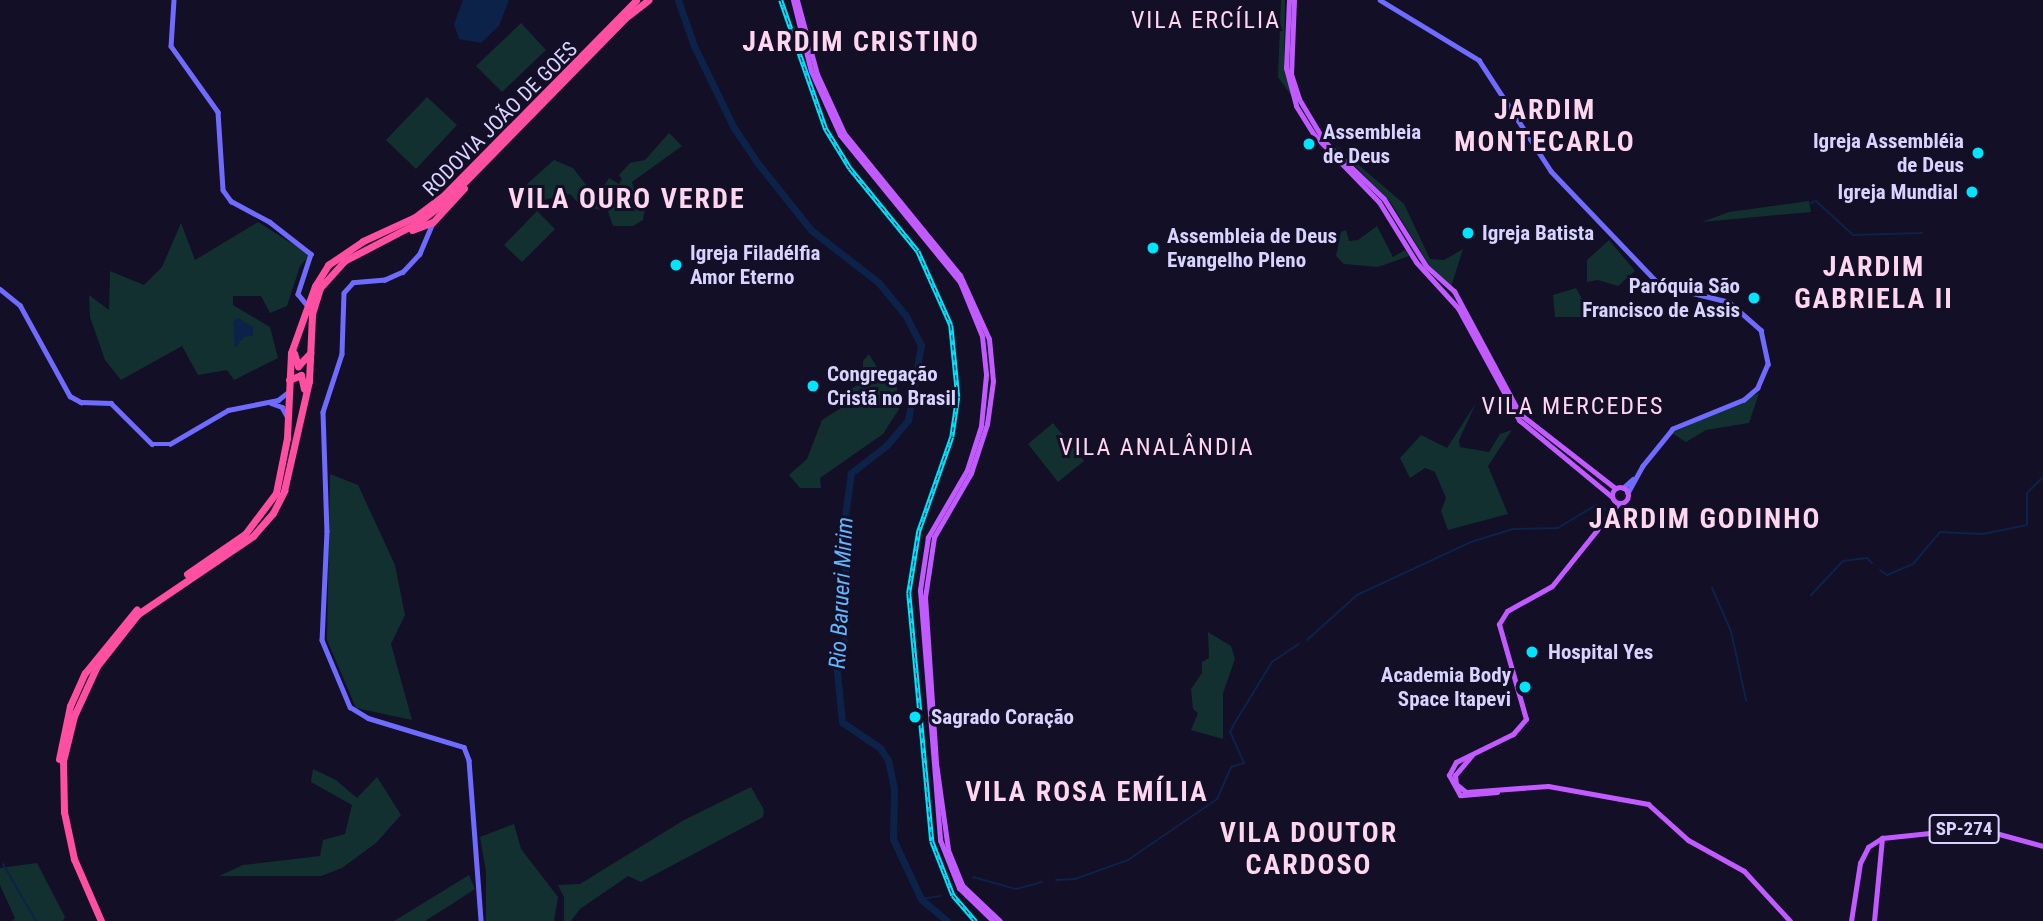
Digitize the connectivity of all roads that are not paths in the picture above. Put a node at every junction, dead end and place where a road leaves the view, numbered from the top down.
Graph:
1 (174, 0) edge
2 (636, 0) edge
3 (648, 0) edge
4 (795, 0) edge
5 (1291, 0) edge
6 (1380, 0) edge
7 (833, 122) junction
8 (851, 144) junction
9 (479, 169) junction
10 (433, 222) junction
11 (410, 231) junction
12 (398, 234) junction
13 (425, 242) junction
14 (0, 289) edge
15 (307, 305) junction
16 (296, 338) junction
17 (311, 352) junction
18 (288, 382) junction
19 (288, 392) junction
20 (304, 393) junction
21 (267, 401) junction
22 (987, 408) junction
23 (289, 422) junction
24 (1634, 478) junction
25 (1615, 488) junction
26 (1623, 488) junction
27 (1628, 493) junction
28 (1614, 500) junction
29 (925, 653) junction
30 (930, 662) junction
31 (1882, 838) junction
32 (940, 840) junction
33 (2043, 846) edge
34 (954, 867) junction
35 (99, 921) edge
36 (481, 921) edge
37 (993, 921) edge
38 (1000, 921) edge
39 (1790, 921) edge
40 (1851, 921) edge
41 (1874, 921) edge

1 - 15 main road
2 - 15 highway, RODOVIA JOÃO DE GOES
3 - 9 highway, RODOVIA JOÃO DE GOES
4 - 7 main road
4 - 8 main road
5 - 25 main road
5 - 28 main road
6 - 24 main road
7 - 8 main road
7 - 22 main road
8 - 22 main road
9 - 10 highway
9 - 12 highway, RODOVIA JOÃO DE GOES
10 - 11 highway
10 - 13 main road
11 - 12 highway
11 - 13 main road
12 - 17 highway, RODOVIA JOÃO DE GOES
13 - 36 main road
14 - 21 main road
15 - 16 highway, RODOVIA JOÃO DE GOES
16 - 17 highway
16 - 18 highway, RODOVIA JOÃO DE GOES
17 - 20 highway, RODOVIA JOÃO DE GOES
18 - 19 highway, RODOVIA JOÃO DE GOES
18 - 20 highway
19 - 21 main road
19 - 23 highway, RODOVIA JOÃO DE GOES
20 - 35 highway, RODOVIA JOÃO DE GOES
21 - 23 main road
22 - 29 main road
22 - 30 main road
23 - 35 highway, RODOVIA JOÃO DE GOES
24 - 26 main road
24 - 27 main road
25 - 26 main road
25 - 28 main road
26 - 27 main road
27 - 28 main road
28 - 39 main road
29 - 30 main road
29 - 32 main road
30 - 34 main road
31 - 33 main road, SP-274
31 - 40 main road
31 - 41 main road
32 - 34 main road
32 - 37 main road
34 - 38 main road

